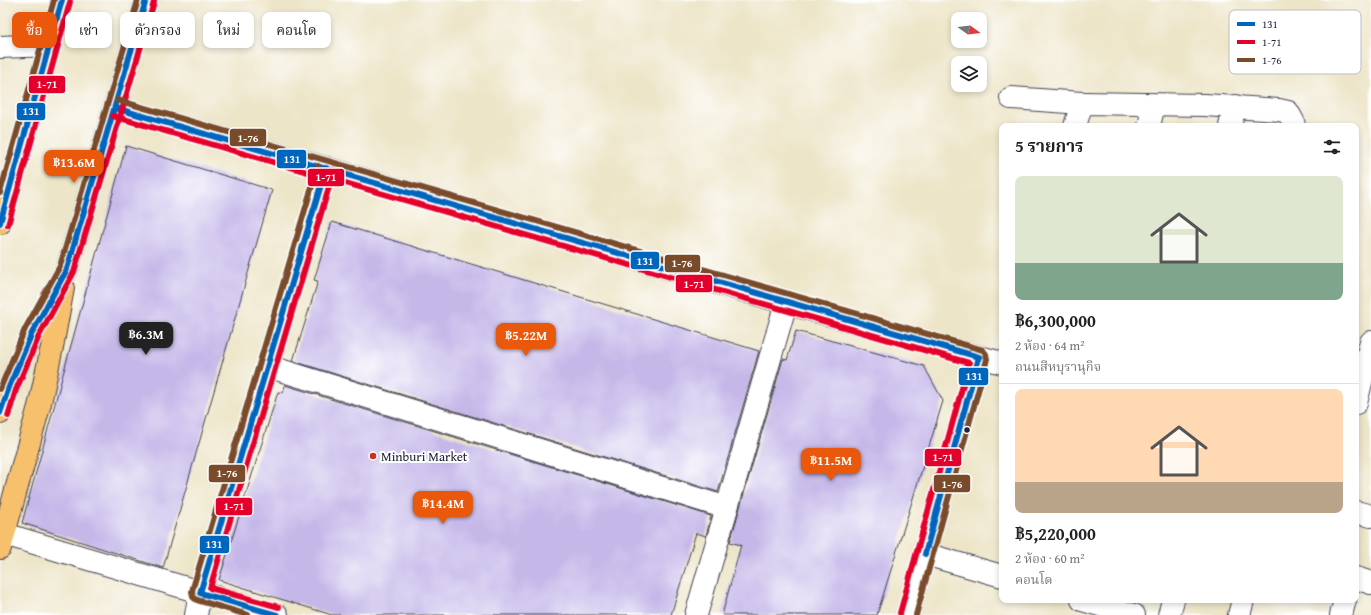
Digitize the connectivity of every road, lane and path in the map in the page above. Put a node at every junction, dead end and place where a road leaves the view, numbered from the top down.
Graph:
1 (62, 0) edge
2 (146, 0) edge
3 (57, 19) edge
4 (0, 47) edge
5 (12, 47) edge
6 (49, 48) edge
7 (1011, 98) dead end
8 (1082, 103) junction
9 (1154, 105) junction
10 (115, 108) junction
11 (1232, 116) edge
12 (1076, 123) edge
13 (1150, 123) edge
14 (1293, 123) edge
15 (326, 168) junction
16 (3, 200) edge
17 (0, 223) edge
18 (67, 269) junction
19 (786, 303) junction
20 (1371, 342) edge
21 (979, 357) junction
22 (999, 362) edge
23 (267, 366) junction
24 (1359, 391) edge
25 (0, 413) edge
26 (727, 508) junction
27 (1359, 513) edge
28 (1371, 516) edge
29 (2, 541) edge
30 (925, 554) junction
31 (999, 575) edge
32 (1359, 579) edge
33 (1371, 583) edge
34 (200, 592) junction
35 (1092, 603) edge
36 (1172, 603) edge
37 (1242, 603) edge
38 (1344, 603) edge
39 (196, 615) edge
40 (277, 615) edge
41 (696, 615) edge
42 (908, 615) edge
43 (1134, 615) edge
44 (1169, 615) edge
45 (1239, 615) edge
46 (1341, 615) edge

1 - 3 main road
2 - 10 main road
4 - 5 street
6 - 16 main road
7 - 8 street
8 - 9 street
8 - 12 street
9 - 11 street
9 - 13 street
10 - 15 street
10 - 18 main road
11 - 14 street
15 - 19 street
15 - 23 street
16 - 17 main road
18 - 25 main road
18 - 29 main road
19 - 21 street
19 - 26 street
20 - 24 street
21 - 22 street
21 - 30 street
23 - 26 street
23 - 34 street
26 - 41 street
27 - 28 street
29 - 34 street
30 - 31 street
30 - 42 street
32 - 33 street
34 - 39 street
34 - 40 street
35 - 43 street
36 - 44 street
37 - 45 street
38 - 46 street

